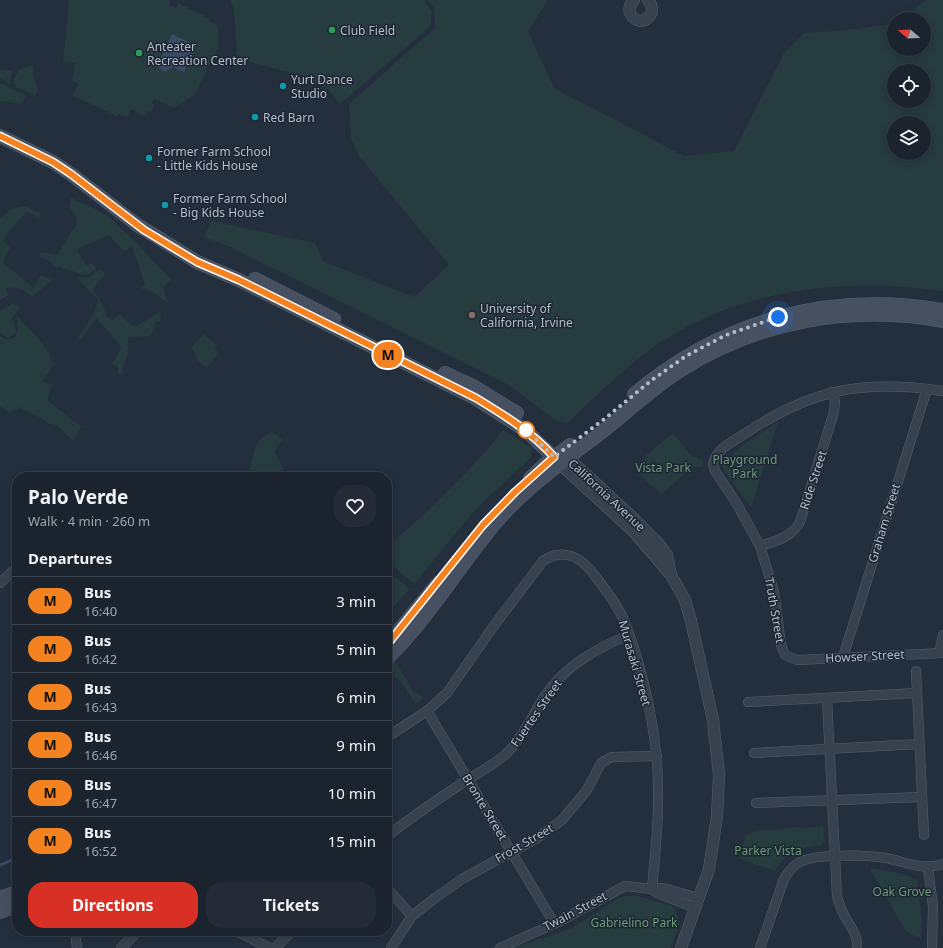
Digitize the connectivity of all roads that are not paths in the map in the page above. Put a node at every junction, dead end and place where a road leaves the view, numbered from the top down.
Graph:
1 (634, 0) edge
2 (648, 0) edge
3 (0, 136) edge
4 (943, 310) edge
5 (943, 320) edge
6 (927, 389) junction
7 (943, 391) edge
8 (832, 392) junction
9 (561, 458) junction
10 (760, 546) junction
11 (12, 572) edge
12 (0, 583) edge
13 (629, 635) junction
14 (943, 635) edge
15 (392, 639) edge
16 (941, 653) edge
17 (392, 654) edge
18 (788, 657) joint
19 (843, 657) junction
20 (916, 671) dead end
21 (917, 693) junction
22 (827, 699) junction
23 (748, 702) dead end
24 (427, 711) junction
25 (392, 734) edge
26 (919, 744) junction
27 (831, 749) junction
28 (754, 753) dead end
29 (657, 756) junction
30 (468, 779) junction
31 (922, 797) junction
32 (833, 801) junction
33 (756, 803) dead end
34 (392, 832) edge
35 (924, 836) dead end
36 (511, 851) junction
37 (835, 856) junction
38 (943, 864) edge
39 (928, 868) junction
40 (652, 889) junction
41 (12, 894) edge
42 (392, 894) edge
43 (0, 898) edge
44 (698, 903) junction
45 (12, 908) edge
46 (0, 912) edge
47 (412, 916) junction
48 (554, 923) junction
49 (76, 936) edge
50 (133, 936) edge
51 (246, 936) edge
52 (287, 936) edge
53 (77, 948) edge
54 (121, 948) edge
55 (270, 948) edge
56 (275, 948) edge
57 (391, 948) edge
58 (500, 948) edge
59 (681, 948) edge
60 (760, 948) edge
61 (857, 948) edge
62 (932, 948) edge

1 - 2 street
3 - 9 main road, California Avenue
4 - 9 main road
5 - 9 main road
6 - 7 street
6 - 8 street
6 - 19 street, Graham Street
8 - 10 street, Ride Street
8 - 10 street, Truth Street
9 - 15 main road
9 - 17 main road
9 - 44 street, California Avenue
10 - 18 street, Truth Street
11 - 12 street
13 - 24 street, Murasaki Street
13 - 29 street, Murasaki Street
13 - 30 street, Fuertes Street
14 - 16 street
16 - 19 street, Howser Street
18 - 19 street, Howser Street
20 - 21 street
21 - 22 street
21 - 26 street
22 - 23 street
22 - 27 street
24 - 25 street, Murasaki Street
24 - 30 street, Bronte Street
26 - 27 street
26 - 31 street
27 - 28 street
27 - 32 street
29 - 36 street, Frost Street
29 - 40 street, Murasaki Street
30 - 34 street, Fuertes Street
30 - 36 street, Bronte Street
31 - 32 street
31 - 35 street
32 - 33 street
32 - 37 street
36 - 47 street, Frost Street
36 - 48 street, Bronte Street
37 - 39 street
37 - 60 street
37 - 61 street
38 - 39 street
39 - 62 street
40 - 44 street, Twain Street
40 - 48 street, Twain Street
41 - 43 main road
42 - 47 street
44 - 59 street, California Avenue
45 - 46 main road
47 - 57 street, Frost Street
48 - 58 street, Twain Street
49 - 53 street
50 - 54 street
51 - 55 street
52 - 56 street

